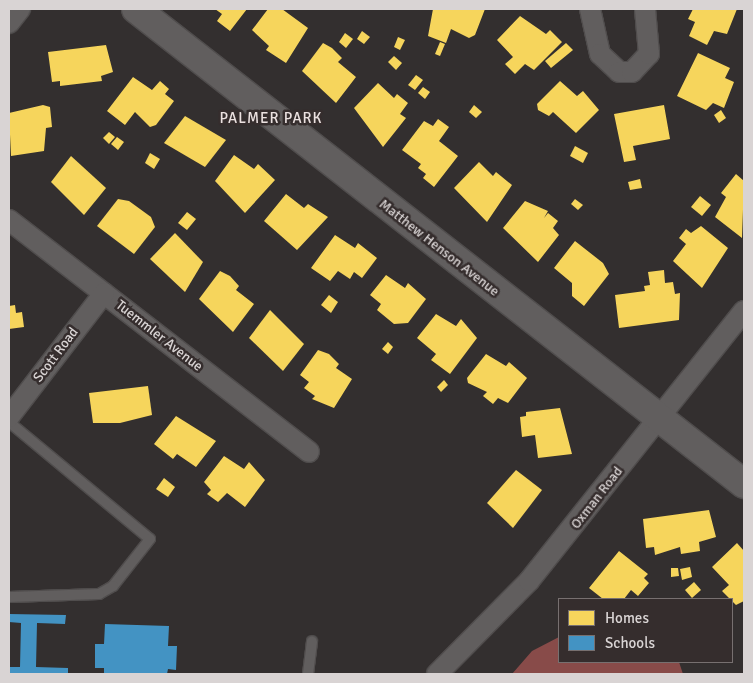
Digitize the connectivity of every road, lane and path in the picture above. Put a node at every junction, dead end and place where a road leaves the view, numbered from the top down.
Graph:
1 (20, 9) edge
2 (136, 9) edge
3 (590, 9) edge
4 (645, 9) edge
5 (9, 23) edge
6 (9, 220) edge
7 (104, 293) junction
8 (744, 311) edge
9 (9, 417) edge
10 (659, 417) junction
11 (9, 422) edge
12 (309, 452) dead end
13 (744, 484) edge
14 (9, 598) edge
15 (312, 641) dead end
16 (308, 674) edge
17 (437, 674) edge

1 - 5 street
2 - 10 street, Matthew Henson Avenue
3 - 4 street
6 - 7 street, Tuemmler Avenue
7 - 9 street, Scott Road
7 - 12 street, Tuemmler Avenue
8 - 10 street, Oxman Road
10 - 13 street, Matthew Henson Avenue
10 - 17 street, Oxman Road
11 - 14 lane
15 - 16 lane

